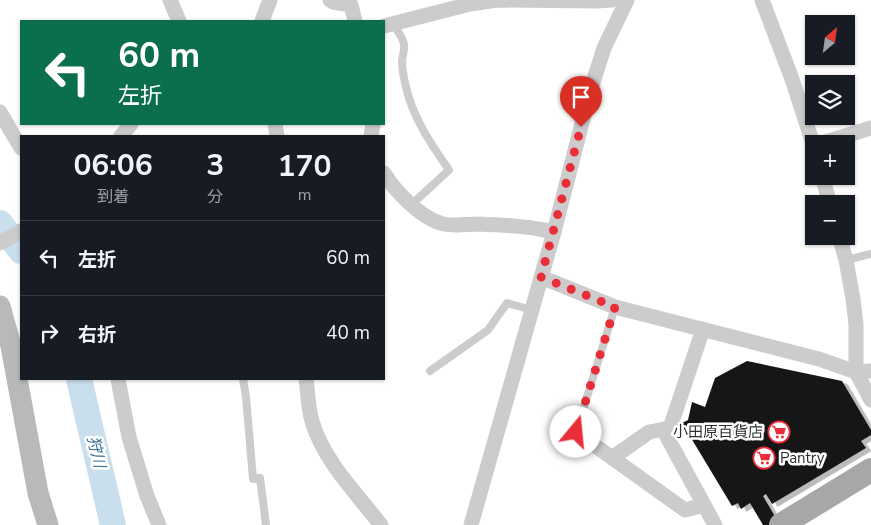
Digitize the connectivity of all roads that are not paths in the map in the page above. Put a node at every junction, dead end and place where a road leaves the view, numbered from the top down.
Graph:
1 (170, 0) edge
2 (270, 0) edge
3 (330, 0) edge
4 (612, 0) edge
5 (626, 0) edge
6 (762, 0) edge
7 (179, 20) edge
8 (262, 20) edge
9 (355, 20) edge
10 (389, 25) edge
11 (0, 112) edge
12 (871, 128) edge
13 (810, 135) edge
14 (848, 135) edge
15 (20, 146) edge
16 (385, 174) edge
17 (411, 205) junction
18 (20, 232) edge
19 (554, 232) junction
20 (0, 242) edge
21 (842, 245) edge
22 (871, 254) edge
23 (846, 260) junction
24 (541, 277) junction
25 (0, 306) edge
26 (615, 307) junction
27 (532, 310) junction
28 (703, 328) junction
29 (430, 371) dead end
30 (864, 372) edge
31 (118, 380) edge
32 (243, 380) edge
33 (306, 380) edge
34 (871, 400) edge
35 (670, 428) junction
36 (576, 432) joint
37 (612, 458) junction
38 (871, 470) edge
39 (704, 505) junction
40 (48, 525) edge
41 (158, 525) edge
42 (266, 525) edge
43 (381, 525) edge
44 (470, 525) edge
45 (716, 525) edge
46 (780, 525) edge

1 - 7 street
2 - 8 street
3 - 9 street
4 - 10 street
5 - 19 street
6 - 13 street
10 - 17 lane
11 - 15 street
12 - 14 street
16 - 17 street
17 - 19 street
18 - 20 street
19 - 24 street
21 - 23 street
22 - 23 lane
23 - 30 street
24 - 26 street
24 - 27 street
25 - 40 street
26 - 28 street
26 - 36 lane
27 - 29 lane
27 - 44 street
28 - 30 street
28 - 35 street
30 - 34 street
31 - 41 street
32 - 42 lane
33 - 43 street
35 - 37 street
35 - 39 street
36 - 37 street
37 - 39 street
38 - 46 main road
39 - 45 street

